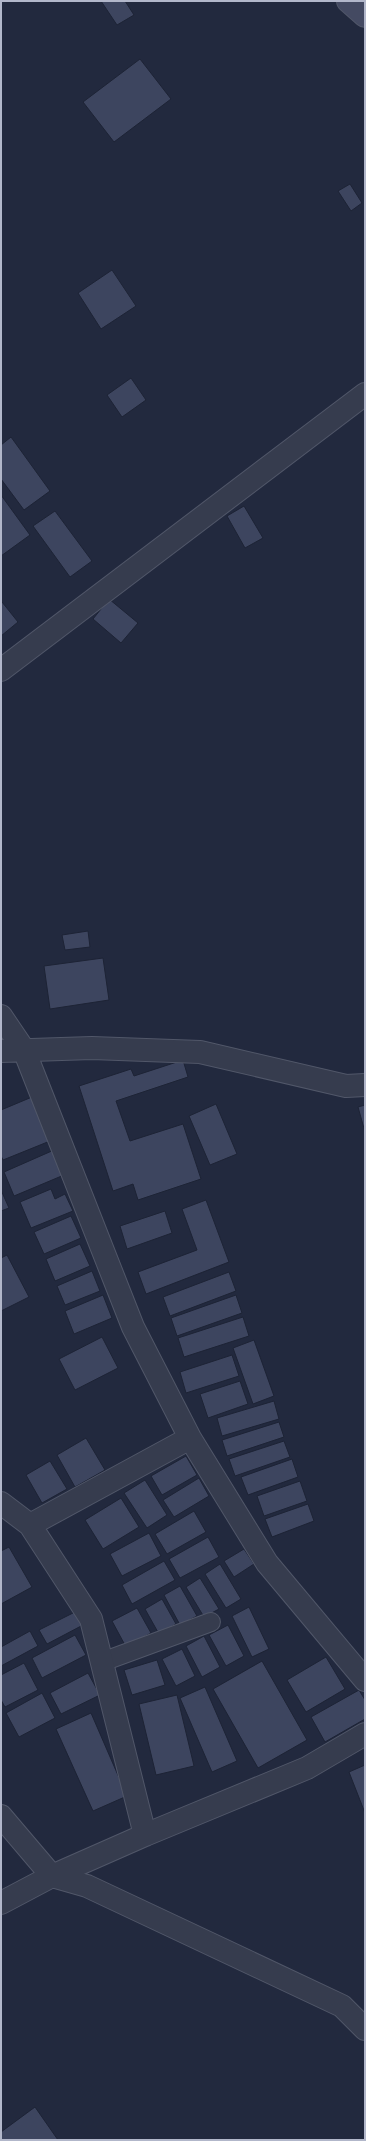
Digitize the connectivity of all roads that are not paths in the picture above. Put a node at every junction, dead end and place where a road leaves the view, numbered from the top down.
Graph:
1 (348, 1) edge
2 (365, 16) edge
3 (365, 394) edge
4 (1, 670) edge
5 (1, 1016) edge
6 (24, 1050) junction
7 (1, 1051) edge
8 (365, 1085) edge
9 (190, 1438) junction
10 (1, 1503) edge
11 (30, 1525) junction
12 (211, 1622) dead end
13 (102, 1662) junction
14 (365, 1680) edge
15 (365, 1734) edge
16 (1, 1816) edge
17 (144, 1835) junction
18 (52, 1876) junction
19 (1, 1903) edge
20 (365, 2029) edge

1 - 2 street
3 - 4 street
5 - 6 street
6 - 7 street
6 - 8 street
6 - 9 street
9 - 11 street
9 - 14 street
10 - 11 street
11 - 13 street
12 - 13 lane
13 - 17 street
15 - 17 street
16 - 18 street
17 - 18 street
18 - 19 street
18 - 20 street

